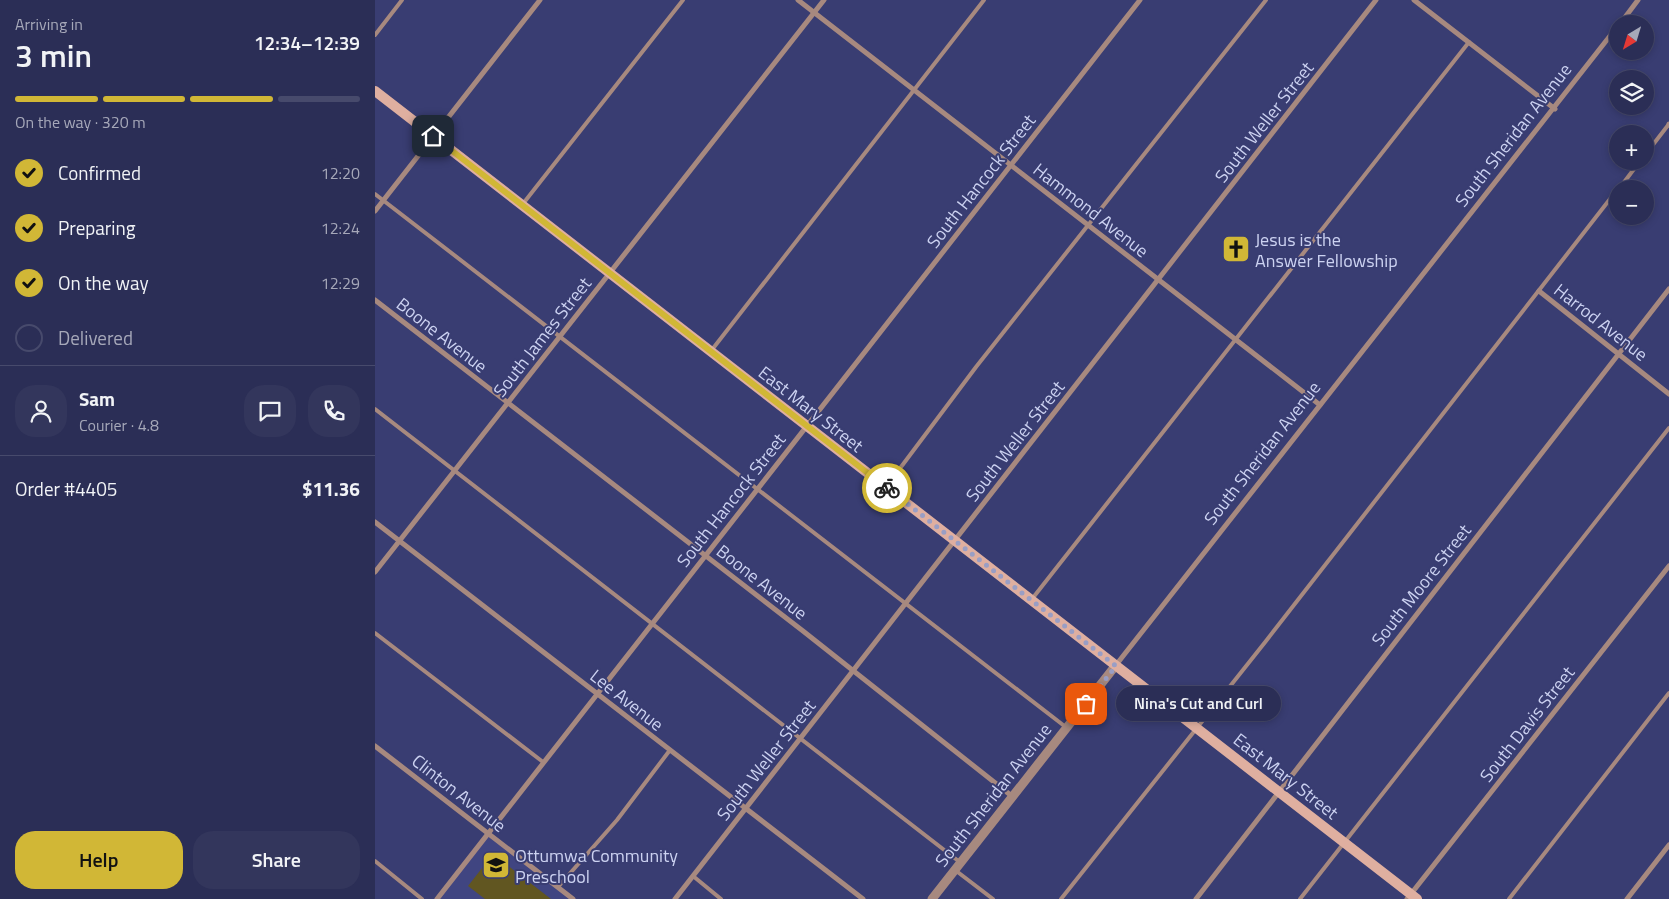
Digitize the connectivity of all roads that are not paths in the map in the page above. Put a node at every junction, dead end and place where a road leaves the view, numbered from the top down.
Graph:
1 (402, 0) edge
2 (539, 0) edge
3 (683, 0) edge
4 (799, 0) edge
5 (824, 0) edge
6 (984, 0) edge
7 (1140, 0) edge
8 (1266, 0) edge
9 (1376, 0) edge
10 (1414, 0) edge
11 (1638, 0) edge
12 (814, 12) junction
13 (1627, 15) edge
14 (375, 35) edge
15 (1609, 38) edge
16 (1469, 42) junction
17 (914, 90) junction
18 (375, 91) edge
19 (1555, 109) junction
20 (1669, 124) edge
21 (433, 136) junction
22 (1654, 143) edge
23 (1011, 165) junction
24 (1633, 170) edge
25 (1626, 180) edge
26 (375, 194) edge
27 (384, 200) junction
28 (1609, 202) edge
29 (522, 205) junction
30 (375, 211) edge
31 (1088, 225) junction
32 (609, 273) junction
33 (1159, 280) junction
34 (1669, 289) edge
35 (1539, 291) junction
36 (375, 300) edge
37 (559, 338) junction
38 (1235, 339) junction
39 (711, 351) junction
40 (1619, 354) junction
41 (1669, 394) edge
42 (507, 404) junction
43 (1320, 405) junction
44 (375, 409) edge
45 (807, 426) junction
46 (1669, 428) edge
47 (455, 471) junction
48 (885, 487) junction
49 (758, 488) junction
50 (375, 522) edge
51 (399, 541) junction
52 (955, 541) junction
53 (705, 556) junction
54 (1669, 566) edge
55 (375, 572) edge
56 (1031, 600) junction
57 (906, 603) junction
58 (651, 624) junction
59 (375, 633) edge
60 (1116, 666) junction
61 (853, 671) junction
62 (1669, 693) edge
63 (597, 694) junction
64 (1067, 728) junction
65 (1197, 728) junction
66 (801, 738) junction
67 (375, 746) edge
68 (670, 750) junction
69 (543, 762) junction
70 (1279, 792) junction
71 (1013, 797) junction
72 (746, 809) junction
73 (488, 833) junction
74 (1345, 843) junction
75 (1669, 845) edge
76 (375, 861) edge
77 (958, 866) junction
78 (693, 876) junction
79 (558, 887) junction
80 (1412, 897) edge
81 (422, 899) edge
82 (437, 899) edge
83 (573, 899) edge
84 (675, 899) edge
85 (721, 899) edge
86 (863, 899) edge
87 (932, 899) edge
88 (993, 899) edge
89 (1061, 899) edge
90 (1196, 899) edge
91 (1301, 899) edge
92 (1509, 899) edge
93 (1627, 899) edge

1 - 14 lane
2 - 21 street
3 - 29 lane
4 - 12 street, Hammond Avenue
5 - 12 street, South James Street
6 - 17 lane
7 - 23 street, South Hancock Street
8 - 31 lane
9 - 33 street, South Weller Street
10 - 16 street
11 - 13 street
12 - 17 street, Hammond Avenue
12 - 32 street, South James Street
15 - 19 street, South Sheridan Avenue
16 - 19 street
16 - 38 lane
17 - 23 street, Hammond Avenue
17 - 39 lane
18 - 21 main road, East Mary Street
19 - 43 street, South Sheridan Avenue
20 - 22 lane
21 - 27 street
21 - 29 main road, East Mary Street
23 - 31 street, Hammond Avenue
23 - 45 street, South Hancock Street
24 - 25 lane
26 - 27 lane
27 - 30 street
27 - 37 lane
28 - 35 lane
29 - 32 main road, East Mary Street
31 - 33 street, Hammond Avenue
31 - 48 lane
32 - 37 street, South James Street
32 - 39 main road, East Mary Street
33 - 38 street, Hammond Avenue
33 - 52 street, South Weller Street
34 - 40 street, South Moore Street
35 - 40 street, Harrod Avenue
35 - 65 lane
36 - 42 street, Boone Avenue
37 - 42 street, South James Street
37 - 49 lane
38 - 43 street, Hammond Avenue
38 - 56 lane
39 - 45 main road, East Mary Street
40 - 41 street, Harrod Avenue
40 - 70 street, South Moore Street
42 - 47 street, South James Street
42 - 53 street, Boone Avenue
43 - 60 street, South Sheridan Avenue
44 - 47 lane
45 - 48 main road, East Mary Street
45 - 49 street, South Hancock Street
46 - 74 lane
47 - 51 street, South James Street
47 - 58 lane
48 - 52 main road, East Mary Street
49 - 53 street, South Hancock Street
49 - 57 lane
50 - 51 street, Lee Avenue
51 - 55 street, South James Street
51 - 63 street, Lee Avenue
52 - 56 main road, East Mary Street
52 - 57 street, South Weller Street
53 - 58 street, South Hancock Street
53 - 61 street, Boone Avenue
54 - 80 street, South Davis Street
56 - 60 main road, East Mary Street
57 - 61 street, South Weller Street
57 - 64 lane
58 - 63 street, South Hancock Street
58 - 66 lane
59 - 69 lane
60 - 64 street, South Sheridan Avenue
60 - 65 main road, East Mary Street
61 - 66 street, South Weller Street
61 - 71 street, Boone Avenue
62 - 92 lane
63 - 68 street, Lee Avenue
63 - 69 street, South Hancock Street
64 - 71 street, South Sheridan Avenue
65 - 70 main road, East Mary Street
65 - 89 lane
66 - 72 street, South Weller Street
66 - 77 lane
67 - 73 street, Clinton Avenue
68 - 72 street, Lee Avenue
68 - 79 lane
69 - 73 street, South Hancock Street
70 - 74 main road, East Mary Street
70 - 90 street, South Moore Street
71 - 77 street, South Sheridan Avenue
72 - 78 street, South Weller Street
72 - 86 street, Lee Avenue
73 - 79 street, Clinton Avenue
73 - 82 street, South Hancock Street
74 - 80 main road, East Mary Street
74 - 91 lane
75 - 93 street
76 - 81 lane
77 - 87 street, South Sheridan Avenue
77 - 88 lane
78 - 84 street, South Weller Street
78 - 85 lane
79 - 83 street, Clinton Avenue

